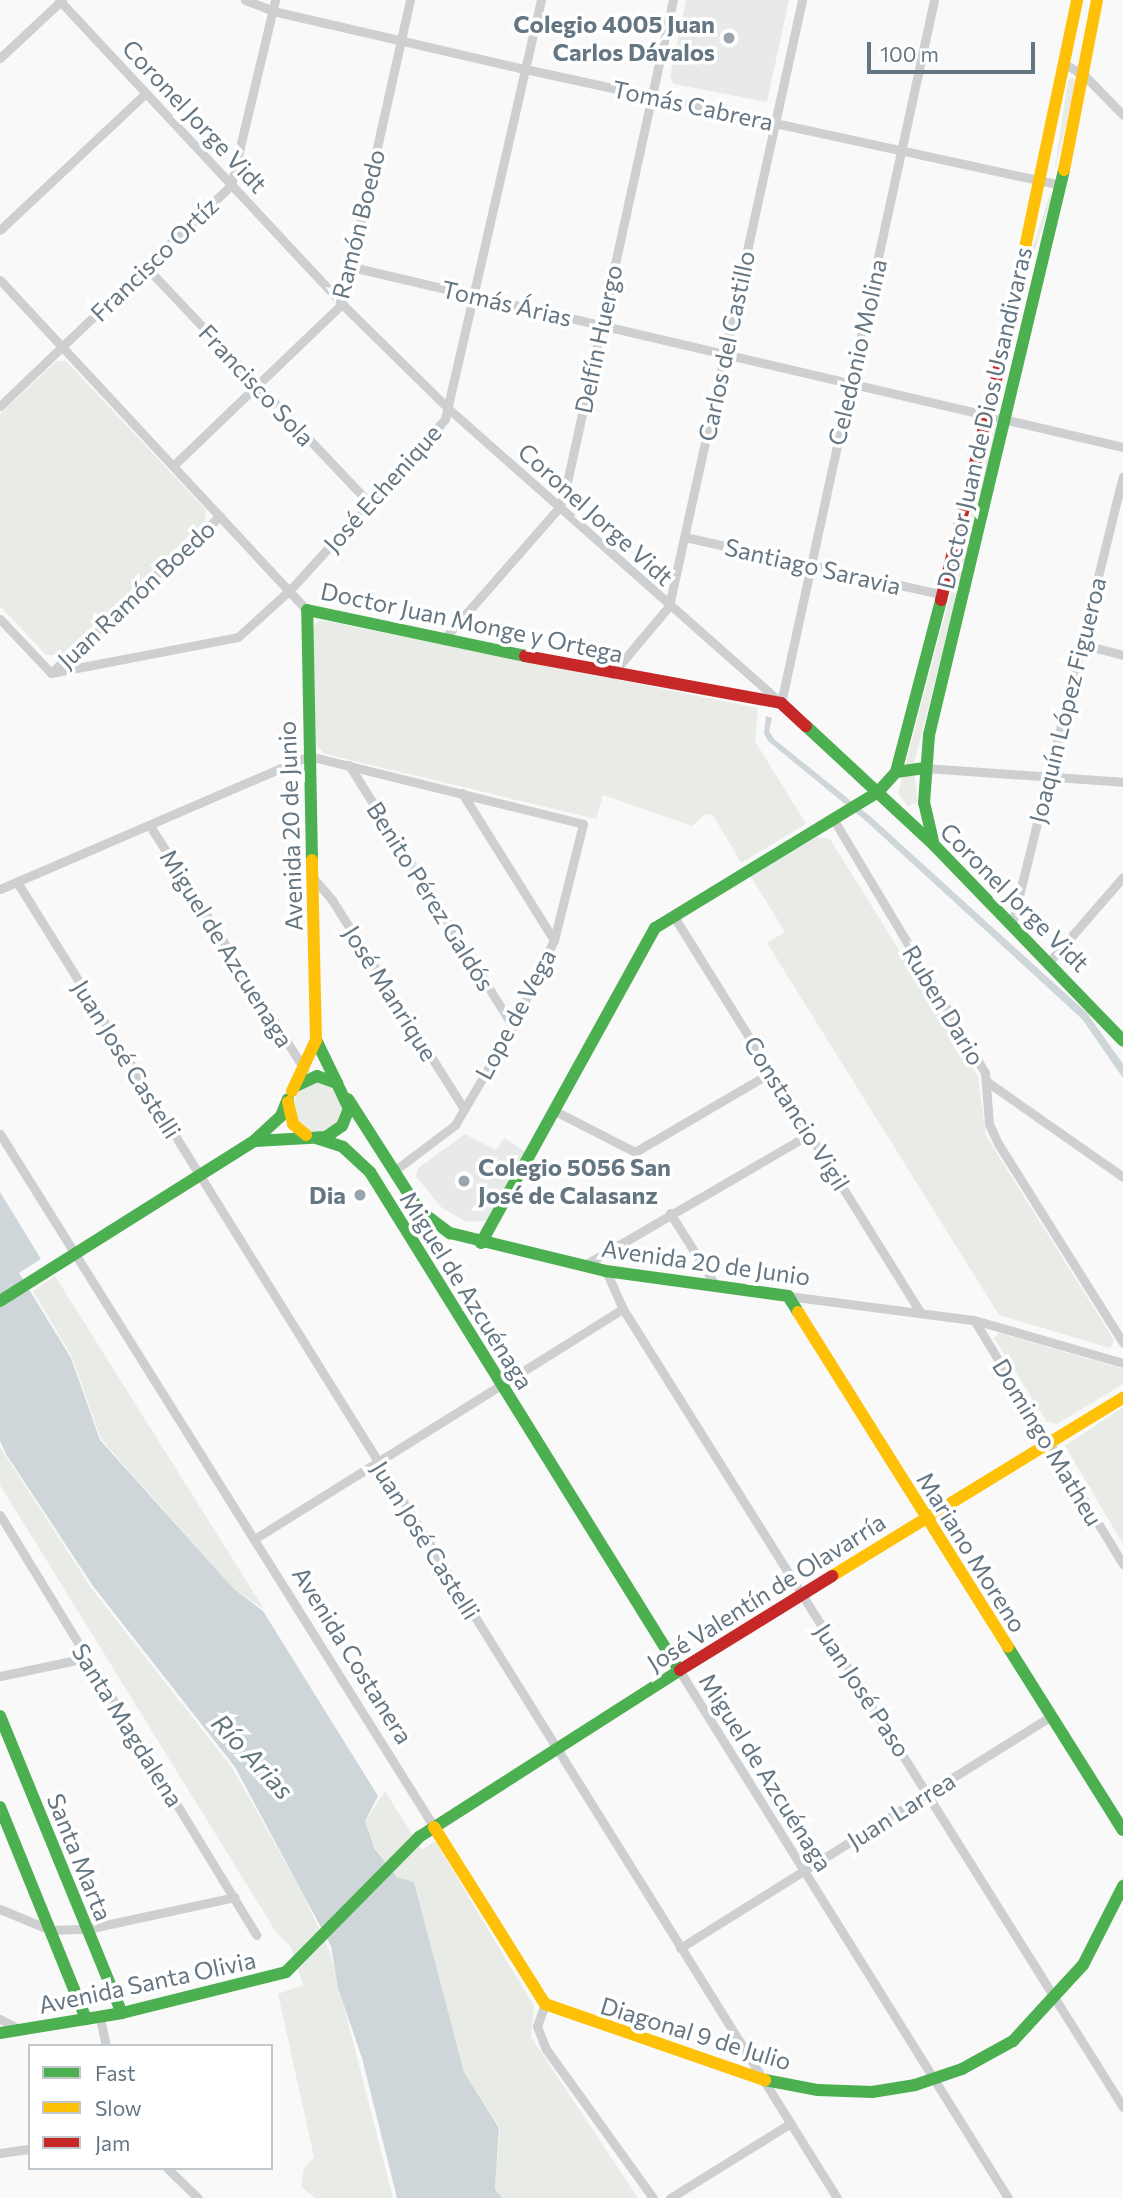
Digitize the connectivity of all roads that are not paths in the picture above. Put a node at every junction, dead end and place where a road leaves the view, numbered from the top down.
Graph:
1 (246, 0) edge
2 (275, 0) edge
3 (410, 0) edge
4 (541, 0) edge
5 (673, 0) edge
6 (802, 0) edge
7 (934, 0) edge
8 (1077, 0) edge
9 (1097, 0) edge
10 (61, 1) edge
11 (272, 11) junction
12 (402, 39) junction
13 (0, 58) edge
14 (1065, 64) junction
15 (525, 69) junction
16 (1085, 76) junction
17 (145, 94) junction
18 (652, 96) junction
19 (1123, 116) edge
20 (776, 123) junction
21 (902, 150) junction
22 (1042, 181) junction
23 (232, 185) junction
24 (1061, 185) junction
25 (0, 230) edge
26 (352, 267) junction
27 (147, 268) junction
28 (0, 280) edge
29 (475, 296) junction
30 (342, 303) junction
31 (600, 324) junction
32 (63, 346) junction
33 (724, 353) junction
34 (850, 381) junction
35 (257, 385) junction
36 (0, 406) edge
37 (450, 410) junction
38 (989, 414) junction
39 (1007, 418) junction
40 (1123, 447) edge
41 (174, 465) junction
42 (1123, 477) edge
43 (368, 502) junction
44 (558, 509) junction
45 (220, 516) junction
46 (685, 537) junction
47 (810, 564) junction
48 (291, 589) junction
49 (941, 594) junction
50 (669, 606) junction
51 (307, 610) junction
52 (1, 623) edge
53 (444, 639) junction
54 (1081, 644) junction
55 (1123, 655) edge
56 (51, 673) junction
57 (612, 674) junction
58 (780, 703) junction
59 (309, 755) junction
60 (349, 765) junction
61 (925, 768) junction
62 (893, 776) junction
63 (1048, 776) junction
64 (1123, 782) edge
65 (878, 792) junction
66 (462, 793) junction
67 (924, 800) junction
68 (895, 808) junction
69 (832, 817) junction
70 (150, 826) junction
71 (934, 845) junction
72 (1123, 877) edge
73 (314, 879) junction
74 (17, 882) junction
75 (0, 889) edge
76 (673, 915) junction
77 (1012, 923) junction
78 (554, 940) junction
79 (1050, 961) junction
80 (513, 1026) junction
81 (316, 1040) junction
82 (1123, 1041) edge
83 (304, 1069) junction
84 (772, 1072) junction
85 (986, 1081) junction
86 (337, 1083) junction
87 (290, 1095) junction
88 (348, 1099) junction
89 (464, 1109) junction
90 (555, 1111) junction
91 (0, 1134) edge
92 (810, 1134) junction
93 (311, 1136) junction
94 (254, 1141) junction
95 (394, 1171) junction
96 (201, 1177) junction
97 (1123, 1177) edge
98 (670, 1213) junction
99 (481, 1243) junction
100 (75, 1255) junction
101 (583, 1266) junction
102 (606, 1271) junction
103 (716, 1286) junction
104 (788, 1296) junction
105 (0, 1301) edge
106 (623, 1309) junction
107 (920, 1312) junction
108 (974, 1320) junction
109 (1123, 1343) edge
110 (1123, 1363) edge
111 (501, 1384) junction
112 (1123, 1398) edge
113 (1048, 1443) junction
114 (376, 1460) junction
115 (0, 1515) edge
116 (927, 1518) junction
117 (256, 1538) junction
118 (1123, 1564) edge
119 (802, 1594) junction
120 (86, 1658) junction
121 (679, 1670) junction
122 (0, 1676) edge
123 (0, 1716) edge
124 (1049, 1717) junction
125 (556, 1747) junction
126 (929, 1792) junction
127 (0, 1807) edge
128 (434, 1827) junction
129 (1123, 1830) edge
130 (414, 1842) joint
131 (802, 1872) junction
132 (1123, 1886) edge
133 (235, 1897) junction
134 (0, 1909) edge
135 (87, 1929) junction
136 (50, 1930) junction
137 (256, 1935) dead end
138 (680, 1948) junction
139 (1055, 2000) junction
140 (545, 2004) junction
141 (122, 2013) junction
142 (0, 2019) edge
143 (93, 2019) junction
144 (21, 2030) junction
145 (0, 2034) edge
146 (105, 2044) edge
147 (763, 2080) junction
148 (934, 2080) junction
149 (1123, 2108) edge
150 (791, 2123) junction
151 (28, 2149) edge
152 (0, 2153) edge
153 (169, 2170) edge
154 (198, 2198) edge
155 (653, 2198) edge
156 (670, 2198) edge
157 (837, 2198) edge
158 (1007, 2198) edge

1 - 11 street, Tomás Cabrera
2 - 11 street, Francisco Ortíz
3 - 12 street, Ramón Boedo
4 - 15 street, José Echenique
5 - 18 street, Delfín Huergo
6 - 20 street, Carlos del Castillo
7 - 21 street, Celedonio Molina
8 - 14 street, Doctor Juan de Dios Usandivaras
9 - 16 street, Doctor Juan de Dios Usandivaras
10 - 13 street
10 - 17 street, Coronel Jorge Vidt
11 - 12 street, Tomás Cabrera
11 - 23 street, Francisco Ortíz
12 - 15 street, Tomás Cabrera
12 - 26 street, Ramón Boedo
14 - 16 street
14 - 22 street, Doctor Juan de Dios Usandivaras
15 - 18 street, Tomás Cabrera
15 - 29 street, José Echenique
16 - 19 street
16 - 24 street, Doctor Juan de Dios Usandivaras
17 - 23 street, Coronel Jorge Vidt
17 - 25 street
18 - 20 street, Tomás Cabrera
18 - 31 street, Delfín Huergo
20 - 21 street, Tomás Cabrera
20 - 33 street, Carlos del Castillo
21 - 22 street, Tomás Cabrera
21 - 34 street, Celedonio Molina
22 - 24 street, Tomás Cabrera
22 - 38 street, Doctor Juan de Dios Usandivaras
23 - 27 street, Francisco Ortíz
23 - 30 street, Coronel Jorge Vidt
24 - 39 street, Doctor Juan de Dios Usandivaras
26 - 29 street, Tomás Árias
26 - 30 street, Ramón Boedo
27 - 32 street, Francisco Ortíz
27 - 35 street, Francisco Sola
28 - 32 street, Doctor Juan Monge y Ortega
29 - 31 street, Tomás Árias
29 - 37 street, José Echenique
30 - 35 street, Ramón Boedo
30 - 37 street, Coronel Jorge Vidt
31 - 33 street, Tomás Árias
31 - 44 street, Delfín Huergo
32 - 36 street, Francisco Ortíz
32 - 41 street, Doctor Juan Monge y Ortega
33 - 34 street, Tomás Árias
33 - 46 street, Carlos del Castillo
34 - 38 street, Tomás Árias
34 - 47 street, Celedonio Molina
35 - 41 street, Ramón Boedo
35 - 43 street, Francisco Sola
37 - 43 street, José Echenique
37 - 44 street, Coronel Jorge Vidt
38 - 39 street, Tomás Árias
38 - 49 street, Doctor Juan de Dios Usandivaras
39 - 40 street, Tomás Árias
39 - 61 street, Doctor Juan de Dios Usandivaras
41 - 45 street, Doctor Juan Monge y Ortega
42 - 54 street, Joaquín López Figueroa
43 - 48 street, José Echenique
44 - 50 street, Coronel Jorge Vidt
44 - 53 street, Delfín Huergo
45 - 48 street, Doctor Juan Monge y Ortega
45 - 56 street, Juan Ramón Boedo
46 - 47 street, Santiago Saravia
46 - 50 street, Carlos del Castillo
47 - 49 street, Santiago Saravia
47 - 58 street, Celedonio Molina
48 - 51 street, Doctor Juan Monge y Ortega
48 - 56 street, José Echenique
49 - 62 street, Doctor Juan de Dios Usandivaras
50 - 57 street, Carlos del Castillo
50 - 58 street, Coronel Jorge Vidt
51 - 53 street, Doctor Juan Monge y Ortega
51 - 59 street, Avenida 20 de Junio
52 - 56 street
53 - 57 street, Doctor Juan Monge y Ortega
54 - 55 street
54 - 63 street, Joaquín López Figueroa
57 - 58 street, Doctor Juan Monge y Ortega
58 - 65 street, Coronel Jorge Vidt
59 - 60 street
59 - 70 street
59 - 73 street, Avenida 20 de Junio
60 - 66 street
60 - 80 street, Benito Pérez Galdós
61 - 62 street
61 - 63 street
61 - 67 street, Doctor Juan de Dios Usandivaras
62 - 65 street
62 - 68 street
63 - 64 street
63 - 77 street, Joaquín López Figueroa
65 - 68 street, Coronel Jorge Vidt
65 - 69 street
66 - 78 street
66 - 78 street, Lope de Vega
67 - 68 street
67 - 71 street, Doctor Juan de Dios Usandivaras
68 - 71 street, Coronel Jorge Vidt
69 - 76 street
69 - 85 street, Ruben Dario
70 - 74 street
70 - 83 street, Miguel de Azcuenaga
71 - 77 street, Coronel Jorge Vidt
72 - 79 street
73 - 81 street, Avenida 20 de Junio
73 - 89 street, José Manrique
74 - 75 street
74 - 96 street, Juan José Castelli
76 - 84 street, Constancio Vigil
76 - 90 street
77 - 79 street, Coronel Jorge Vidt
78 - 80 street, Lope de Vega
79 - 82 street, Coronel Jorge Vidt
80 - 89 street, Lope de Vega
81 - 83 street, Avenida 20 de Junio
81 - 86 street, Avenida 20 de Junio
83 - 87 street, Avenida 20 de Junio
84 - 90 street
84 - 92 street, Constancio Vigil
85 - 97 street
85 - 109 street, Ruben Dario
86 - 87 street
86 - 88 street
87 - 93 street
87 - 94 street, Avenida 20 de Junio
88 - 93 street
88 - 95 street, Avenida 20 de Junio
89 - 95 street, Lope de Vega
90 - 99 street
91 - 100 street, Avenida Costanera
92 - 98 street
92 - 107 street, Constancio Vigil
93 - 94 street
93 - 111 street, Miguel de Azcuénaga
94 - 96 street, Avenida 20 de Junio
95 - 99 street, Avenida 20 de Junio
96 - 100 street, Avenida 20 de Junio
96 - 114 street, Juan José Castelli
98 - 101 street
98 - 103 street
99 - 101 street, Avenida 20 de Junio
100 - 105 street, Avenida 20 de Junio
100 - 117 street, Avenida Costanera
101 - 102 street, Avenida 20 de Junio
102 - 103 street, Avenida 20 de Junio
102 - 106 street, Juan José Paso
103 - 104 street, Avenida 20 de Junio
104 - 107 street, Avenida 20 de Junio
104 - 116 street, Mariano Moreno
106 - 111 street
106 - 119 street, Juan José Paso
107 - 108 street, Avenida 20 de Junio
108 - 110 street, Avenida 20 de Junio
108 - 113 street, Domingo Matheu
111 - 114 street
111 - 121 street, Miguel de Azcuénaga
112 - 113 street, José Valentín de Olavarría
113 - 116 street, José Valentín de Olavarría
113 - 118 street, Domingo Matheu
114 - 117 street
114 - 125 street, Juan José Castelli
115 - 120 street, Santa Magdalena
116 - 119 street, José Valentín de Olavarría
116 - 124 street, Mariano Moreno
117 - 128 street, Avenida Costanera
119 - 121 street, José Valentín de Olavarría
119 - 126 street, Juan José Paso
120 - 122 street
120 - 133 street, Santa Magdalena
121 - 125 street, José Valentín de Olavarría
121 - 131 street, Miguel de Azcuénaga
123 - 135 street, Santa Marta
124 - 126 street, Juan Larrea
124 - 129 street, Mariano Moreno
125 - 128 street, José Valentín de Olavarría
125 - 138 street, Juan José Castelli
126 - 131 street, Juan Larrea
126 - 139 street, Juan José Paso
127 - 136 street
128 - 130 street, José Valentín de Olavarría
128 - 140 street, Avenida Costanera
130 - 141 street, Avenida Santa Olivia
131 - 138 street, Juan Larrea
131 - 148 street, Miguel de Azcuénaga
132 - 139 street, Diagonal 9 de Julio
133 - 135 street
133 - 137 street, Santa Magdalena
134 - 136 street
135 - 136 street
135 - 141 street, Santa Marta
136 - 143 street
138 - 147 street, Juan José Castelli
139 - 148 street, Diagonal 9 de Julio
139 - 149 street, Juan José Paso
140 - 147 street, Diagonal 9 de Julio
140 - 155 street
141 - 143 street, Avenida Santa Olivia
142 - 144 street
143 - 144 street, Avenida Santa Olivia
143 - 146 street
144 - 145 street, Avenida Santa Olivia
147 - 148 street, Diagonal 9 de Julio
147 - 150 street, Juan José Castelli
148 - 158 street, Miguel de Azcuénaga
150 - 156 street
150 - 157 street, Juan José Castelli
151 - 152 street
153 - 154 street

